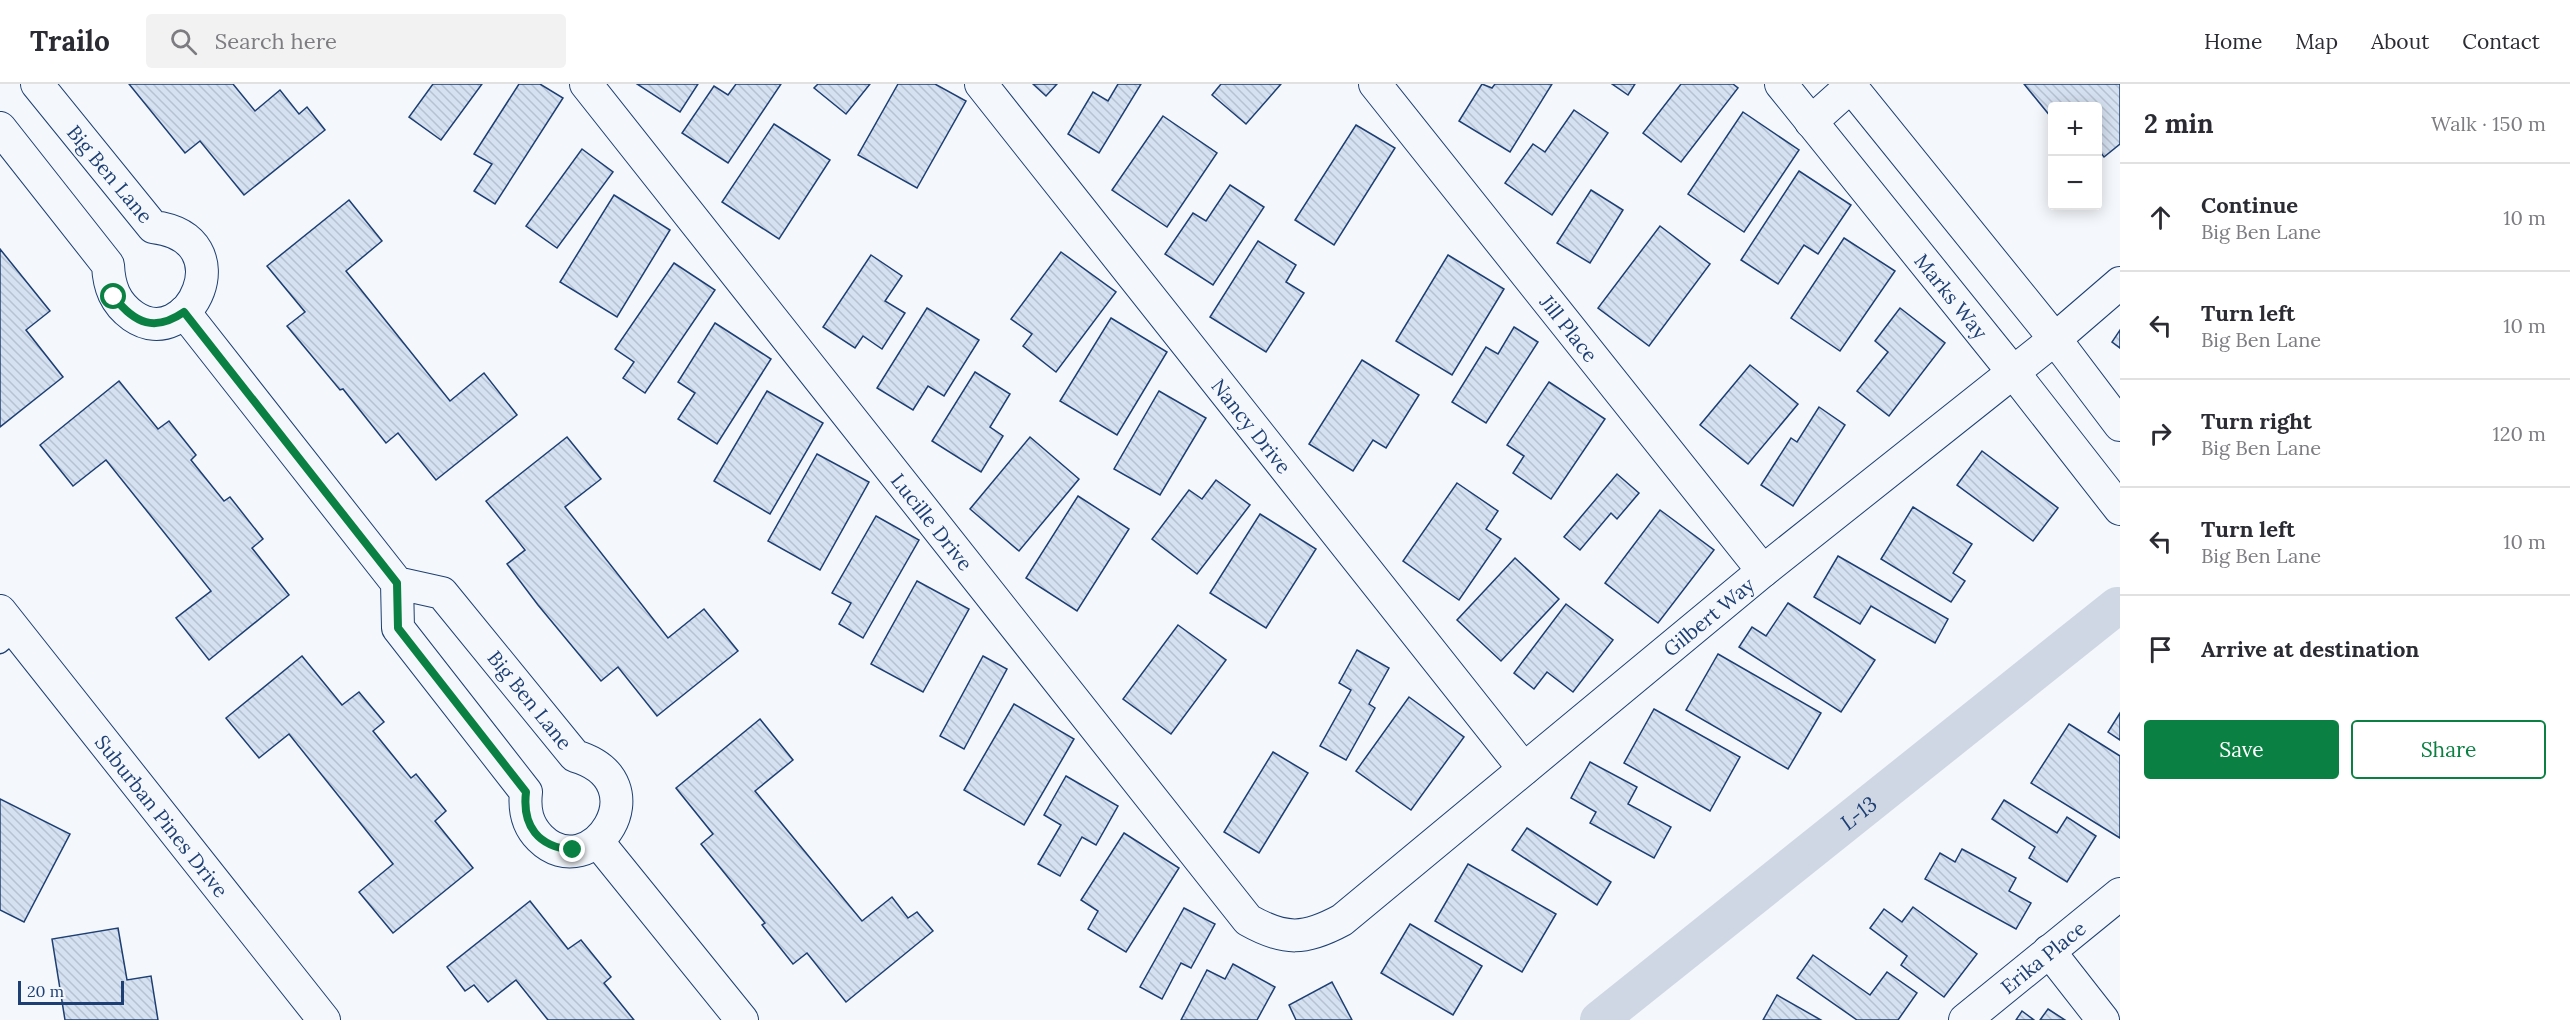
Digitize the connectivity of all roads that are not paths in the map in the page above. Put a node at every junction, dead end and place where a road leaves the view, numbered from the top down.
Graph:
1 (37, 84) edge
2 (586, 84) edge
3 (981, 84) edge
4 (1375, 84) edge
5 (1781, 84) edge
6 (1850, 85) edge
7 (1811, 122) junction
8 (0, 128) edge
9 (2120, 283) edge
10 (184, 312) junction
11 (2055, 339) junction
12 (2013, 372) junction
13 (2120, 424) edge
14 (2120, 509) edge
15 (1763, 571) junction
16 (397, 583) junction
17 (6, 630) edge
18 (1524, 769) junction
19 (598, 842) junction
20 (2120, 894) edge
21 (1293, 936) joint
22 (2049, 951) junction
23 (320, 1019) edge
24 (742, 1020) edge
25 (1965, 1020) edge
26 (2103, 1020) edge

1 - 10 street, Big Ben Lane
2 - 21 street, Lucille Drive
3 - 18 street, Nancy Drive
4 - 15 street, Jill Place
5 - 7 street, Marks Way
6 - 7 street
6 - 11 street
7 - 12 street, Marks Way
8 - 10 street
9 - 11 street, Gilbert Way
10 - 16 street
11 - 12 street, Gilbert Way
11 - 13 street
12 - 14 street, Marks Way
12 - 15 street, Gilbert Way
15 - 18 street, Gilbert Way
16 - 19 street
16 - 19 street, Big Ben Lane
17 - 23 street, Suburban Pines Drive
18 - 21 street, Gilbert Way
19 - 24 street
20 - 22 street, Erika Place
22 - 25 street, Erika Place
22 - 26 street

